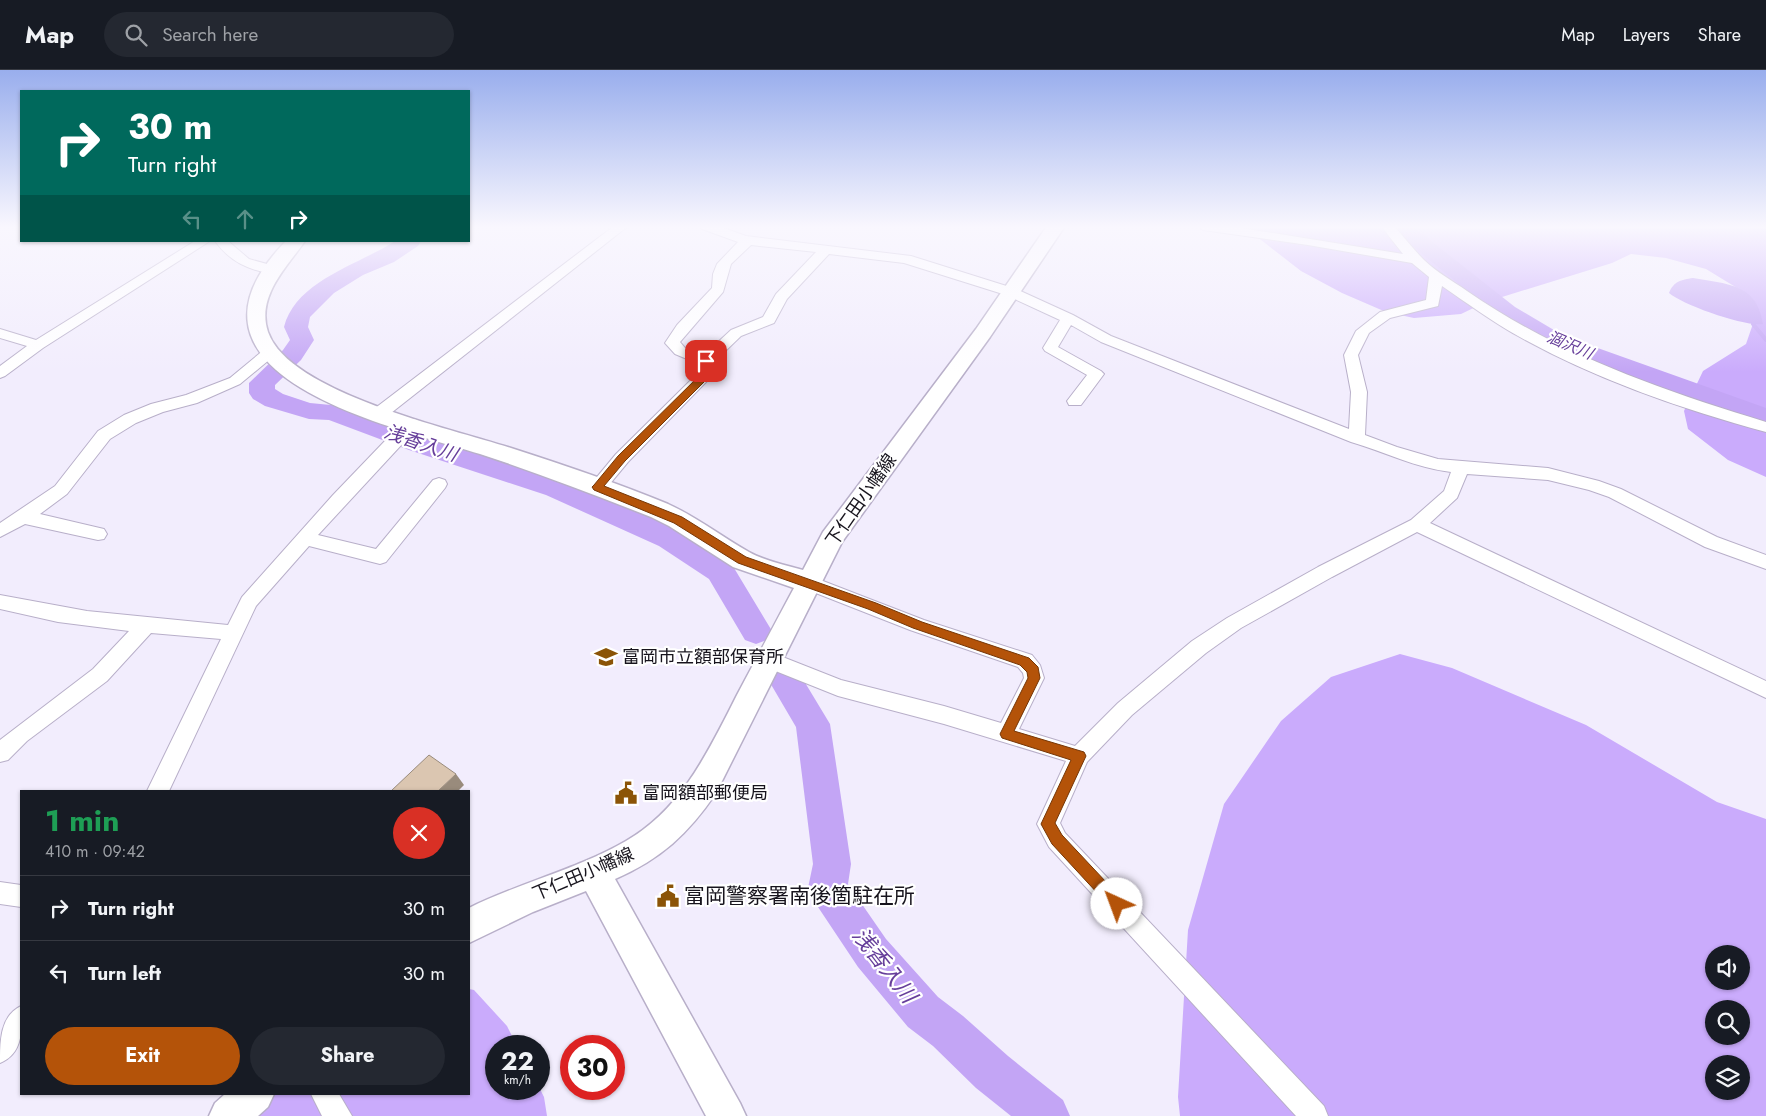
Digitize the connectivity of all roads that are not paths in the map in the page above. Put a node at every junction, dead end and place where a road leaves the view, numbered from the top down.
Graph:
1 (150, 275) edge
2 (270, 275) edge
3 (559, 275) edge
4 (721, 275) edge
5 (802, 275) edge
6 (955, 275) edge
7 (1023, 275) edge
8 (1436, 275) joint
9 (1011, 292) junction
10 (1068, 318) junction
11 (0, 333) edge
12 (38, 345) junction
13 (278, 360) junction
14 (706, 361) junction
15 (0, 373) edge
16 (1075, 401) dead end
17 (380, 413) junction
18 (1766, 427) edge
19 (401, 435) junction
20 (1357, 438) junction
21 (1460, 468) junction
22 (440, 484) dead end
23 (598, 487) junction
24 (23, 517) junction
25 (1417, 524) junction
26 (0, 531) edge
27 (98, 534) dead end
28 (304, 538) junction
29 (1766, 562) edge
30 (810, 583) junction
31 (0, 602) edge
32 (148, 624) junction
33 (234, 633) junction
34 (770, 660) junction
35 (1766, 690) edge
36 (1006, 734) junction
37 (0, 753) edge
38 (1079, 756) junction
39 (158, 790) edge
40 (594, 874) junction
41 (0, 892) edge
42 (20, 896) edge
43 (470, 925) edge
44 (20, 1021) edge
45 (0, 1050) edge
46 (253, 1095) edge
47 (325, 1095) edge
48 (228, 1116) edge
49 (338, 1116) edge
50 (727, 1116) edge
51 (1314, 1116) edge

1 - 12 street
2 - 13 main road
3 - 17 street
4 - 14 street
5 - 14 street
6 - 9 street
7 - 9 main road, 下仁田小幡線
8 - 18 street
8 - 20 street
9 - 10 street
9 - 30 main road, 下仁田小幡線
10 - 16 street
10 - 20 street
11 - 12 street
12 - 15 street
13 - 17 main road
13 - 24 street
14 - 23 street
17 - 19 main road
19 - 23 main road
19 - 28 street
20 - 21 street
21 - 25 street
21 - 29 street
22 - 28 street
23 - 30 main road
24 - 26 street
24 - 27 street
25 - 35 street
25 - 38 street
28 - 33 street
30 - 34 main road, 下仁田小幡線
30 - 36 street
31 - 32 street
32 - 33 street
32 - 37 street
33 - 39 street
34 - 36 street
34 - 40 main road, 下仁田小幡線
36 - 38 street
38 - 51 street
40 - 43 main road, 下仁田小幡線
40 - 50 main road
41 - 42 street
44 - 45 street
46 - 48 main road
47 - 49 street

